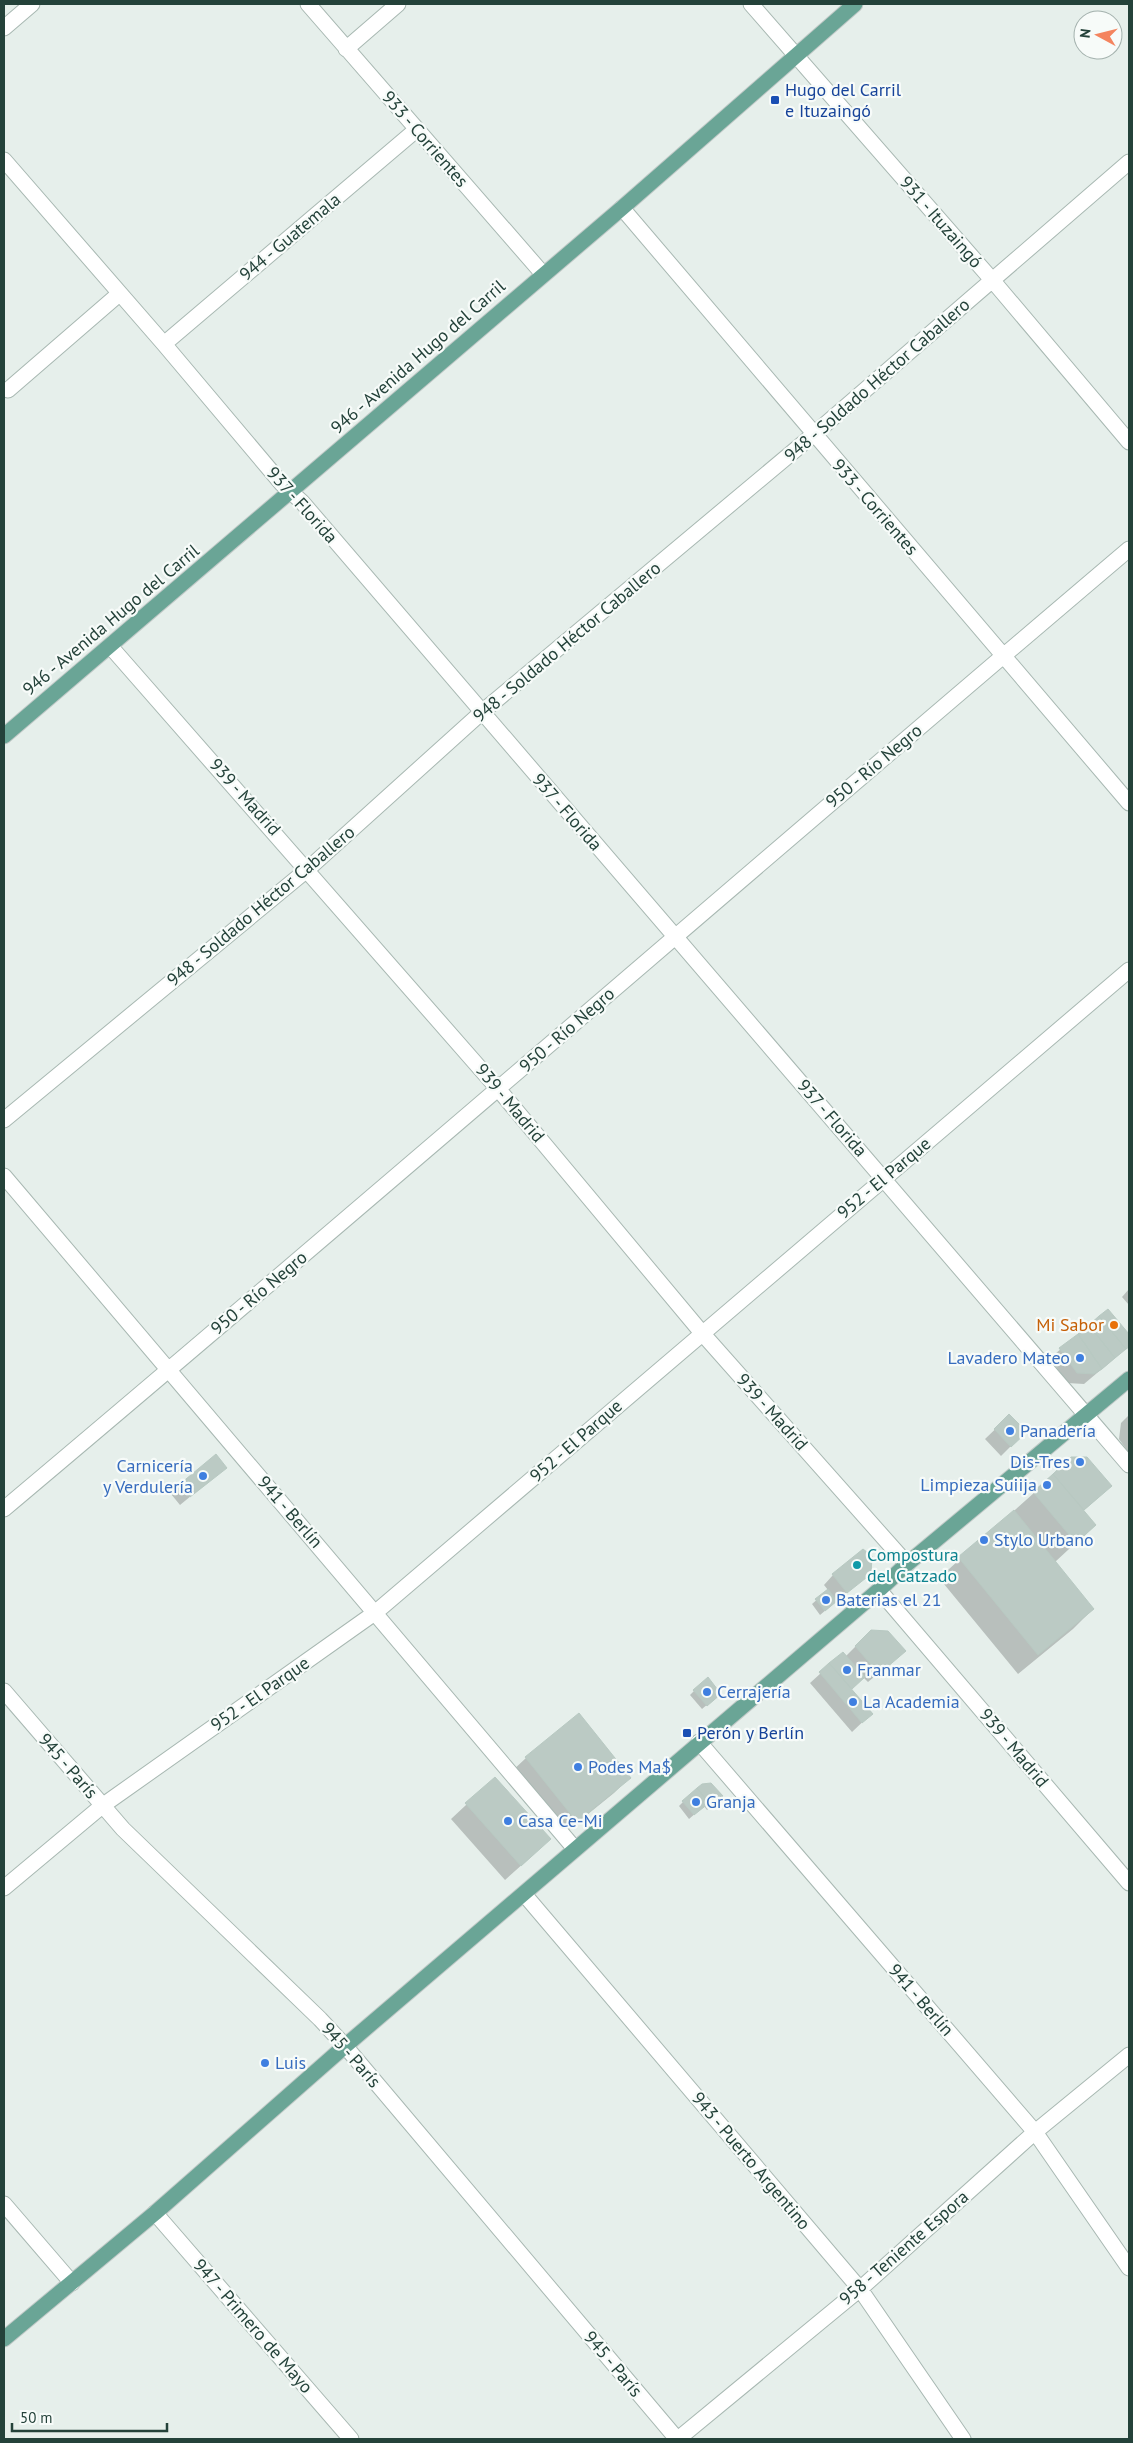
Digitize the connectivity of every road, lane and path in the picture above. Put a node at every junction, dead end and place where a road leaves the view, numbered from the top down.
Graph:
1 (32, 4) edge
2 (308, 4) edge
3 (398, 4) edge
4 (751, 4) edge
5 (855, 4) edge
6 (4, 28) edge
7 (346, 49) junction
8 (796, 56) junction
9 (416, 130) junction
10 (4, 160) edge
11 (1129, 162) edge
12 (622, 208) junction
13 (543, 274) junction
14 (992, 281) junction
15 (119, 294) junction
16 (164, 344) junction
17 (8, 390) dead end
18 (813, 435) junction
19 (1129, 442) edge
20 (290, 492) junction
21 (1129, 550) edge
22 (110, 646) junction
23 (1003, 656) junction
24 (482, 712) junction
25 (4, 736) edge
26 (1129, 803) edge
27 (308, 869) junction
28 (674, 936) junction
29 (1129, 970) edge
30 (499, 1090) junction
31 (4, 1120) edge
32 (4, 1176) edge
33 (884, 1177) junction
34 (702, 1333) junction
35 (168, 1371) junction
36 (1129, 1379) edge
37 (1086, 1416) junction
38 (1129, 1465) edge
39 (4, 1509) edge
40 (907, 1564) junction
41 (879, 1590) junction
42 (376, 1612) junction
43 (4, 1691) edge
44 (699, 1742) junction
45 (102, 1806) junction
46 (575, 1849) junction
47 (1129, 1883) edge
48 (4, 1888) edge
49 (524, 1894) junction
50 (345, 2046) junction
51 (1129, 2055) edge
52 (1035, 2132) junction
53 (4, 2204) edge
54 (156, 2213) junction
55 (1129, 2268) edge
56 (72, 2283) junction
57 (860, 2288) junction
58 (4, 2339) edge
59 (352, 2439) edge
60 (678, 2439) edge
61 (963, 2439) edge

1 - 6 street
2 - 7 street, 933 - Corrientes
3 - 7 street
4 - 8 street, 931 - Ituzaingó
5 - 8 main road, 946 - Avenida Hugo del Carril
7 - 9 street, 933 - Corrientes
8 - 12 main road, 946 - Avenida Hugo del Carril
8 - 14 street, 931 - Ituzaingó
9 - 13 street, 933 - Corrientes
9 - 16 street, 944 - Guatemala
10 - 15 street, 937 - Florida
11 - 14 street, 948 - Soldado Héctor Caballero
12 - 13 main road, 946 - Avenida Hugo del Carril
12 - 18 street, 933 - Corrientes
13 - 20 main road, 946 - Avenida Hugo del Carril
14 - 18 street, 948 - Soldado Héctor Caballero
14 - 19 street, 931 - Ituzaingó
15 - 16 street, 937 - Florida
15 - 17 street
16 - 20 street, 937 - Florida
18 - 23 street, 933 - Corrientes
18 - 24 street, 948 - Soldado Héctor Caballero
20 - 22 main road, 946 - Avenida Hugo del Carril
20 - 24 street, 937 - Florida
21 - 23 street, 950 - Río Negro
22 - 25 main road, 946 - Avenida Hugo del Carril
22 - 27 street, 939 - Madrid
23 - 26 street, 933 - Corrientes
23 - 28 street, 950 - Río Negro
24 - 27 street, 948 - Soldado Héctor Caballero
24 - 28 street, 937 - Florida
27 - 30 street, 939 - Madrid
27 - 31 street, 948 - Soldado Héctor Caballero
28 - 30 street, 950 - Río Negro
28 - 33 street, 937 - Florida
29 - 33 street, 952 - El Parque
30 - 34 street, 939 - Madrid
30 - 35 street, 950 - Río Negro
32 - 35 street, 941 - Berlín
33 - 34 street, 952 - El Parque
33 - 37 street, 937 - Florida
34 - 40 street, 939 - Madrid
34 - 42 street, 952 - El Parque
35 - 39 street, 950 - Río Negro
35 - 42 street, 941 - Berlín
36 - 37 main road
37 - 38 street, 937 - Florida
37 - 40 main road
40 - 41 main road
41 - 44 main road
41 - 47 street, 939 - Madrid
42 - 45 street, 952 - El Parque
42 - 46 street, 941 - Berlín
43 - 45 street, 945 - París
44 - 46 main road
44 - 52 street, 941 - Berlín
45 - 48 street, 952 - El Parque
45 - 50 street, 945 - París
46 - 49 main road
49 - 50 main road
49 - 57 street, 943 - Puerto Argentino
50 - 54 main road
50 - 60 street, 945 - París
51 - 52 street, 958 - Teniente Espora
52 - 55 street, 941 - Berlín
52 - 57 street, 958 - Teniente Espora
53 - 56 street
54 - 56 main road
54 - 59 street, 947 - Primero de Mayo
56 - 58 main road
57 - 60 street, 958 - Teniente Espora
57 - 61 street, 943 - Puerto Argentino

